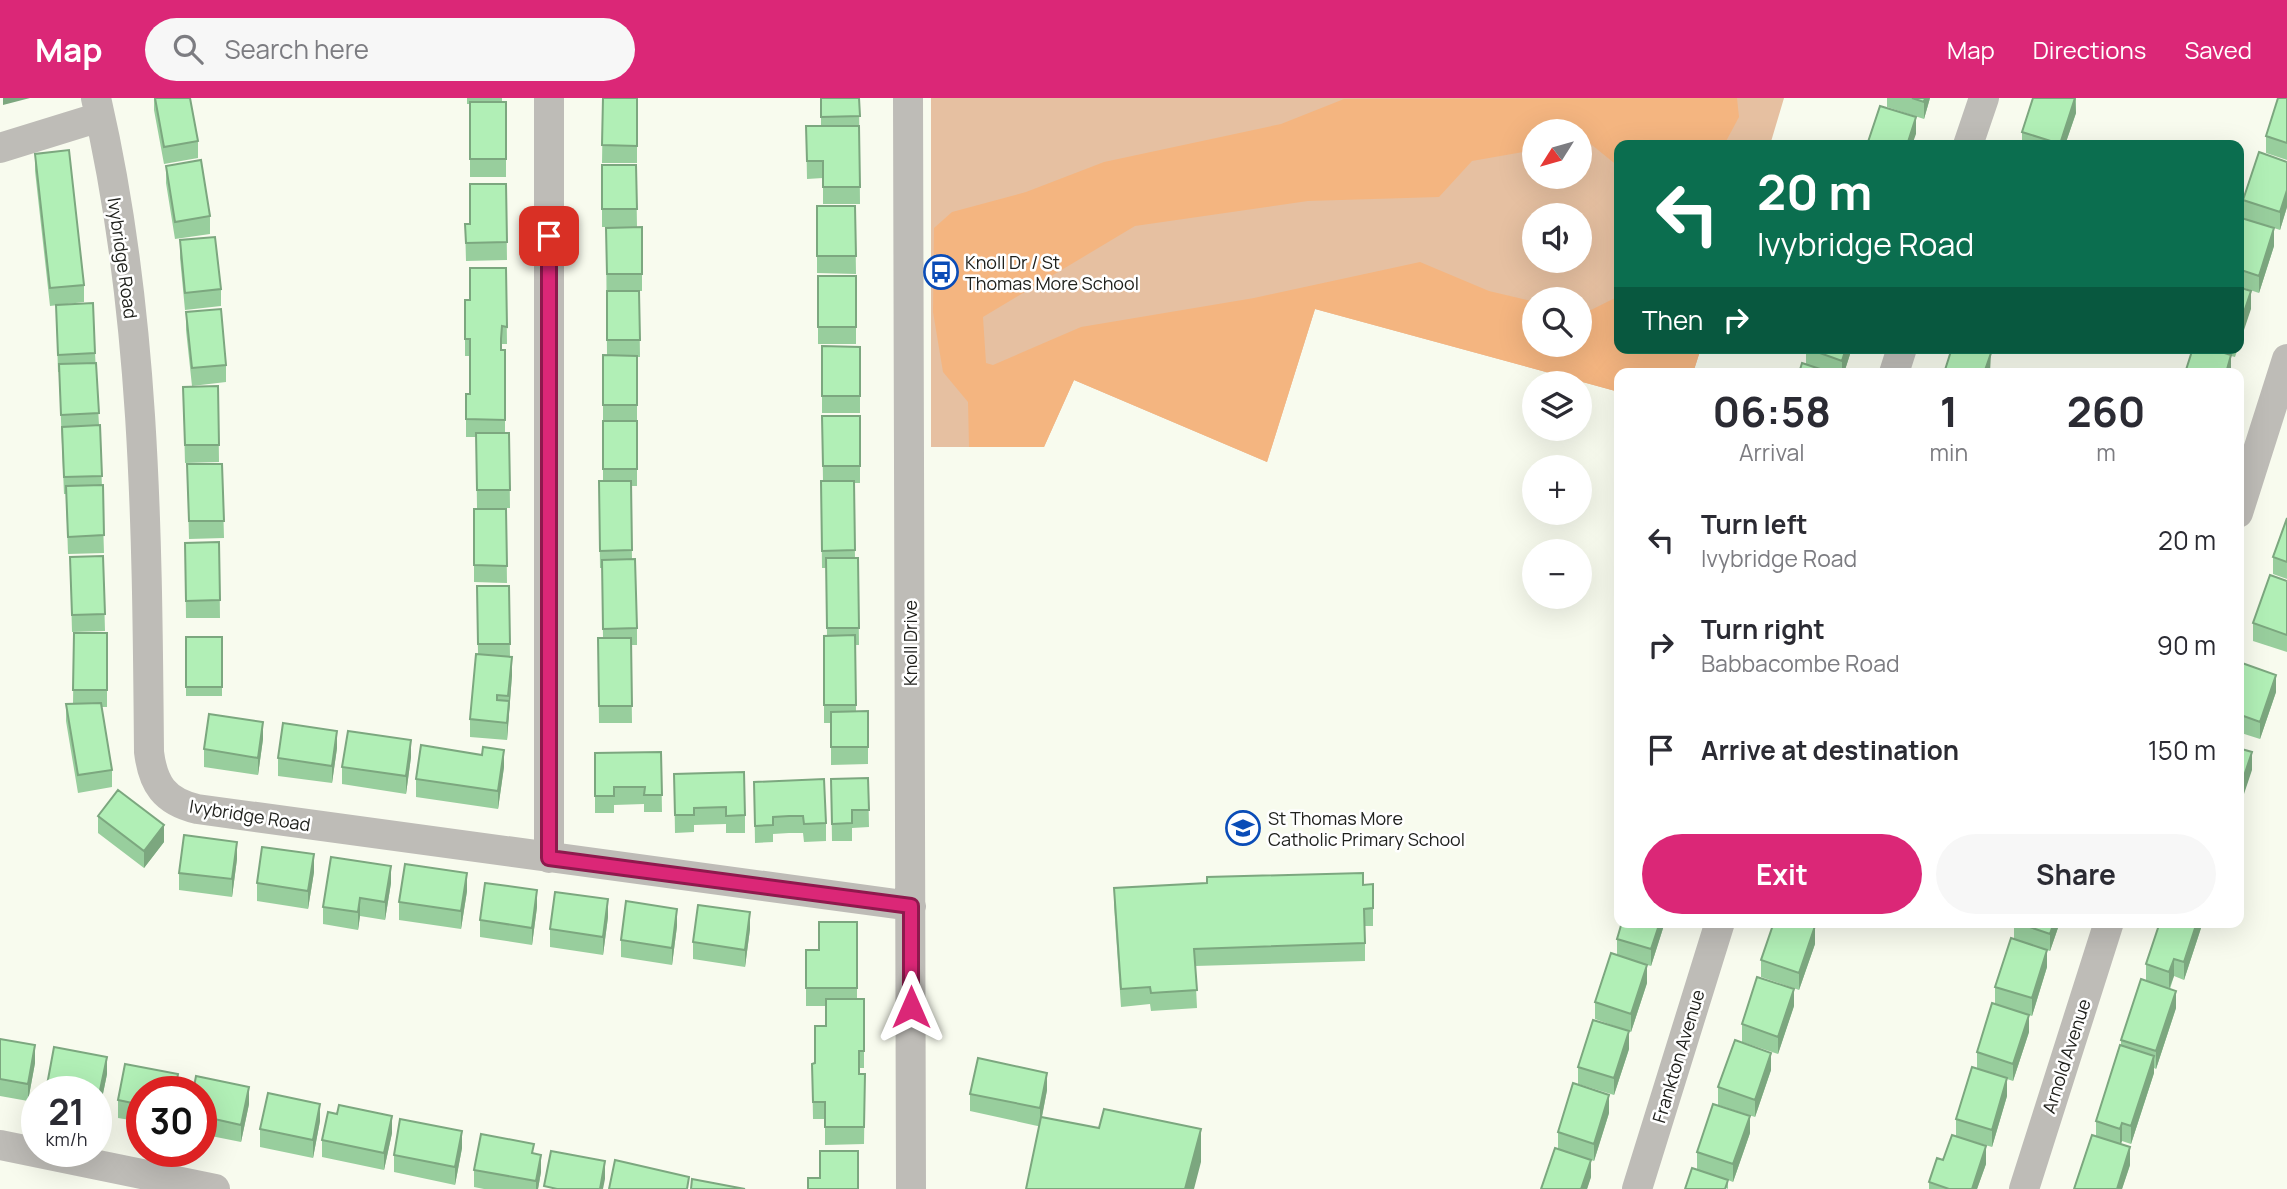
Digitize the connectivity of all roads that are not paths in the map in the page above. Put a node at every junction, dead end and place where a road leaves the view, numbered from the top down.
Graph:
1 (549, 98) edge
2 (908, 98) edge
3 (1983, 98) edge
4 (98, 108) edge
5 (1970, 140) edge
6 (0, 148) edge
7 (2287, 359) edge
8 (2244, 494) edge
9 (549, 858) junction
10 (911, 906) junction
11 (1718, 928) edge
12 (2107, 928) edge
13 (0, 1145) edge
14 (215, 1189) edge
15 (911, 1189) edge
16 (1637, 1189) edge
17 (2024, 1189) edge

1 - 9 street
2 - 10 street, Knoll Drive
3 - 5 street
4 - 6 street
4 - 9 street, Ivybridge Road
7 - 8 street
9 - 10 street, Ivybridge Road
10 - 15 street, Knoll Drive
11 - 16 street, Frankton Avenue
12 - 17 street, Arnold Avenue
13 - 14 street

